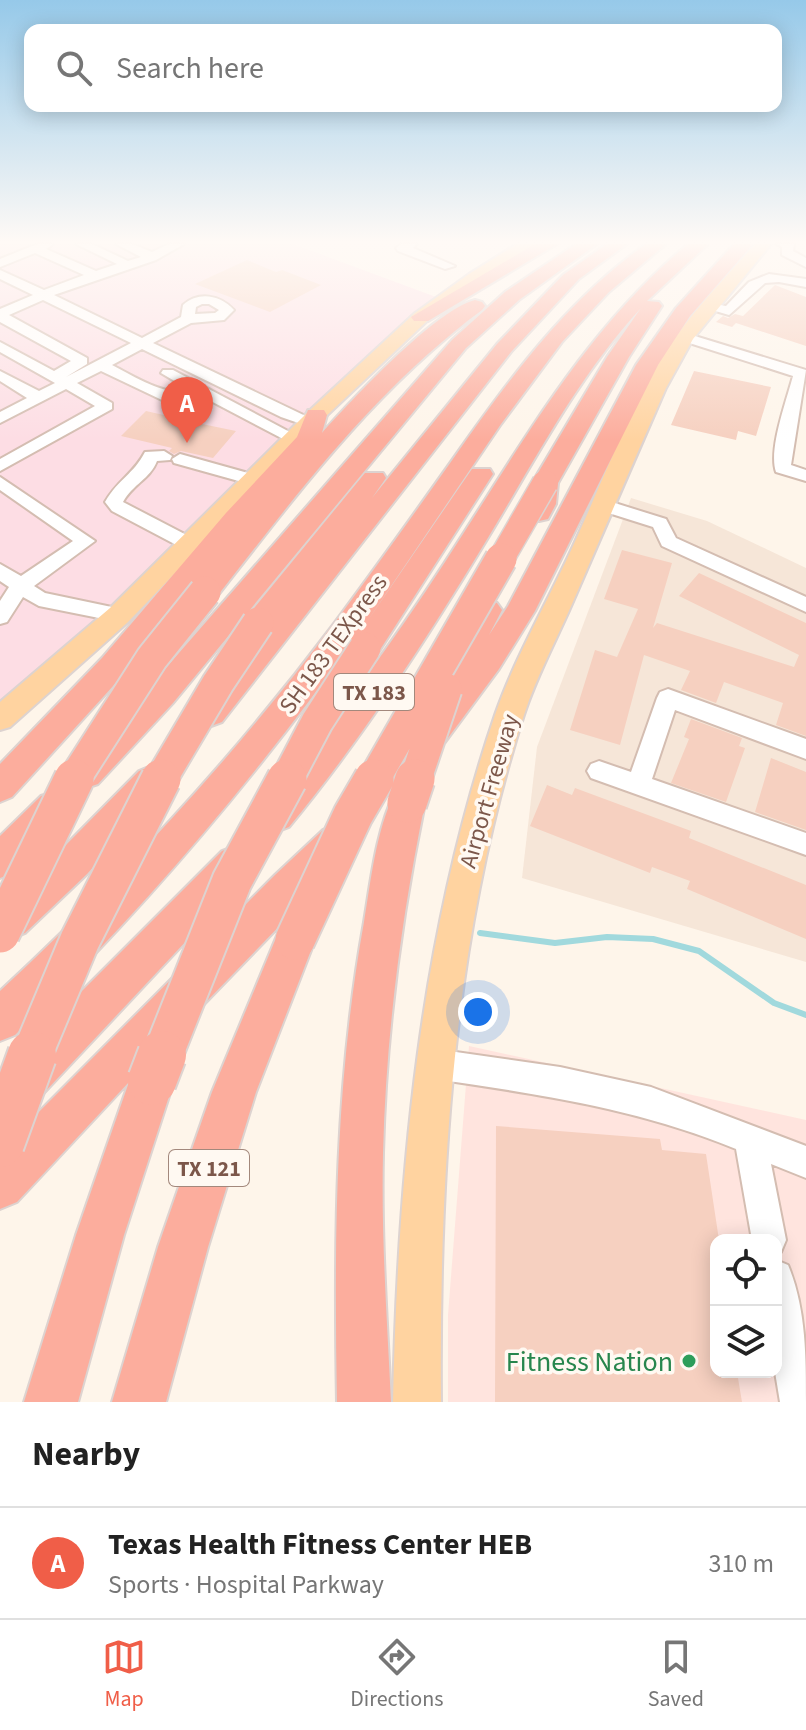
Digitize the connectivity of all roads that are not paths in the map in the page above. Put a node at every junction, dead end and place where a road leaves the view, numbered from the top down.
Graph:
1 (57, 309) edge
2 (431, 309) edge
3 (434, 309) edge
4 (470, 309) edge
5 (501, 309) edge
6 (525, 309) edge
7 (533, 309) edge
8 (579, 309) edge
9 (593, 309) edge
10 (627, 309) edge
11 (651, 309) edge
12 (685, 309) edge
13 (707, 309) edge
14 (0, 315) edge
15 (421, 317) junction
16 (188, 319) dead end
17 (682, 342) junction
18 (0, 346) edge
19 (134, 348) junction
20 (104, 366) junction
21 (804, 370) edge
22 (3, 380) edge
23 (61, 380) junction
24 (209, 394) junction
25 (39, 398) junction
26 (3, 413) edge
27 (307, 425) junction
28 (0, 466) edge
29 (806, 476) edge
30 (253, 480) junction
31 (0, 482) edge
32 (545, 483) junction
33 (602, 505) junction
34 (191, 545) junction
35 (0, 571) edge
36 (20, 586) junction
37 (806, 605) edge
38 (119, 615) junction
39 (0, 617) edge
40 (0, 719) edge
41 (806, 749) edge
42 (599, 771) dead end
43 (638, 785) junction
44 (0, 787) edge
45 (806, 844) edge
46 (0, 861) edge
47 (0, 932) edge
48 (0, 1020) edge
49 (435, 1064) junction
50 (0, 1105) edge
51 (750, 1140) junction
52 (0, 1143) edge
53 (806, 1162) edge
54 (0, 1185) edge
55 (768, 1234) edge
56 (781, 1306) edge
57 (51, 1402) edge
58 (139, 1402) edge
59 (364, 1402) edge
60 (417, 1402) edge
61 (799, 1402) edge

1 - 19 street
2 - 15 main road
3 - 15 highway
4 - 47 highway, bridge
5 - 46 highway
6 - 52 highway, bridge
7 - 47 highway, SH 183 TEXpress
8 - 48 highway, SH 183 TEXpress
9 - 57 highway, bridge
10 - 50 highway, TX 183
11 - 32 highway, TX 121
12 - 54 highway
13 - 17 main road, Airport Freeway
14 - 23 street
15 - 27 main road
16 - 19 street
17 - 21 street
17 - 21 street
17 - 33 main road, Airport Freeway
18 - 23 street
19 - 20 street
19 - 24 street
19 - 27 street
20 - 23 street
20 - 24 street
21 - 29 street
22 - 25 street
23 - 25 street
23 - 28 street
24 - 27 street
25 - 26 street
27 - 30 main road
27 - 44 highway
30 - 34 main road
30 - 34 street
31 - 36 street
32 - 58 highway, TX 121, bridge
32 - 59 highway, bridge
33 - 37 street
33 - 49 main road, Airport Freeway
34 - 38 main road
35 - 36 street
36 - 38 street
36 - 39 street
38 - 40 main road
41 - 43 street
42 - 43 street
43 - 45 street
49 - 51 street
49 - 60 main road, Airport Freeway
51 - 53 street
51 - 55 street
56 - 61 street

